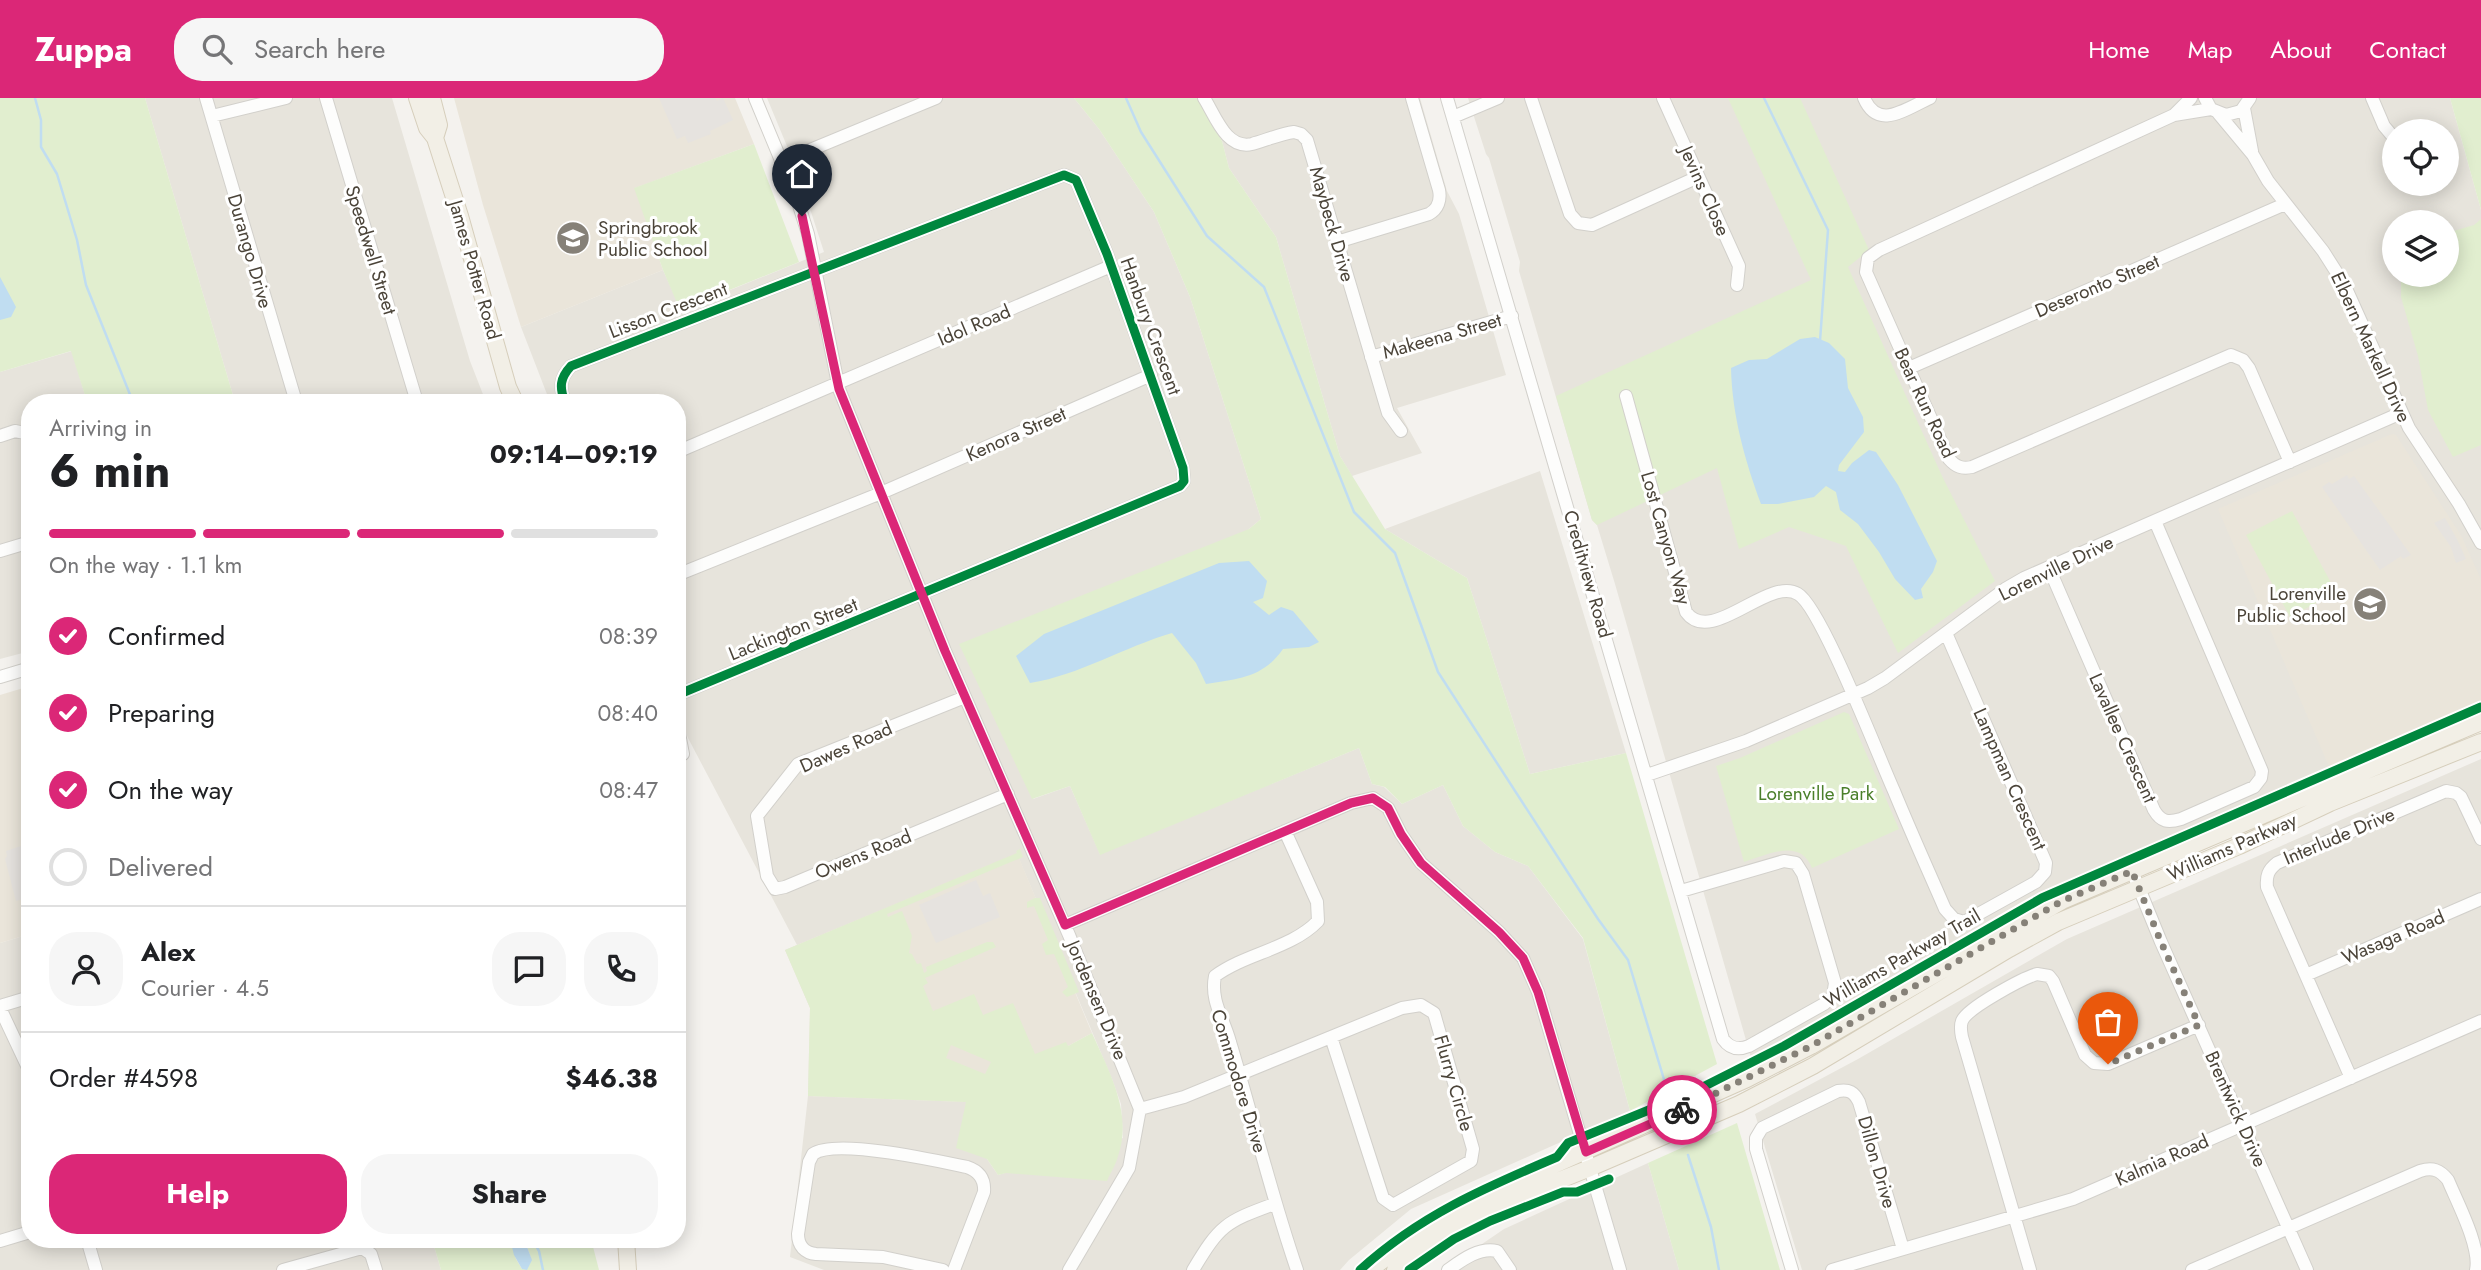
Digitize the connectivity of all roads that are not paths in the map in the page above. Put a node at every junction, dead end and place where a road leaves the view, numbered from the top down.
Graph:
1 (206, 98) edge
2 (286, 98) edge
3 (326, 98) edge
4 (417, 98) edge
5 (432, 98) edge
6 (755, 98) edge
7 (936, 98) edge
8 (1204, 98) edge
9 (1412, 98) edge
10 (1447, 98) edge
11 (1497, 98) edge
12 (1531, 98) edge
13 (1663, 98) edge
14 (1864, 98) edge
15 (1930, 98) edge
16 (2192, 98) edge
17 (2372, 98) edge
18 (2249, 101) edge
19 (2212, 107) edge
20 (2174, 115) junction
21 (212, 116) junction
22 (1452, 117) junction
23 (2382, 121) edge
24 (435, 138) junction
25 (2253, 155) junction
26 (781, 162) junction
27 (1698, 177) junction
28 (2285, 204) junction
29 (1337, 242) junction
30 (1111, 266) junction
31 (816, 272) junction
32 (1737, 285) dead end
33 (1512, 316) junction
34 (1371, 357) junction
35 (1909, 368) junction
36 (1151, 375) junction
37 (838, 384) junction
38 (294, 394) edge
39 (414, 394) edge
40 (511, 394) edge
41 (562, 394) edge
42 (1626, 396) dead end
43 (2401, 413) junction
44 (1401, 431) dead end
45 (21, 432) edge
46 (0, 436) edge
47 (686, 448) edge
48 (2290, 463) junction
49 (881, 493) junction
50 (2155, 522) junction
51 (2481, 543) edge
52 (21, 545) edge
53 (0, 551) edge
54 (2049, 568) junction
55 (686, 571) edge
56 (922, 595) junction
57 (1946, 633) junction
58 (21, 671) edge
59 (0, 677) edge
60 (686, 691) edge
61 (1853, 695) junction
62 (965, 697) junction
63 (2481, 722) edge
64 (2481, 742) edge
65 (1647, 775) junction
66 (1008, 794) junction
67 (758, 830) joint
68 (1284, 831) junction
69 (2481, 839) edge
70 (2132, 871) junction
71 (2139, 888) junction
72 (1681, 891) junction
73 (2481, 899) edge
74 (1065, 925) junction
75 (2306, 975) junction
76 (21, 1000) edge
77 (0, 1007) edge
78 (2481, 1021) edge
79 (2199, 1025) junction
80 (1331, 1037) junction
81 (21, 1052) edge
82 (1239, 1075) junction
83 (2351, 1078) junction
84 (1140, 1110) junction
85 (2243, 1125) junction
86 (1588, 1160) junction
87 (1274, 1204) junction
88 (2015, 1216) junction
89 (2289, 1228) junction
90 (21, 1235) edge
91 (0, 1241) edge
92 (89, 1248) edge
93 (627, 1248) edge
94 (1903, 1249) junction
95 (96, 1270) edge
96 (283, 1270) edge
97 (376, 1270) edge
98 (628, 1270) edge
99 (943, 1270) edge
100 (954, 1270) edge
101 (1069, 1270) edge
102 (1193, 1270) edge
103 (1297, 1270) edge
104 (1370, 1270) edge
105 (1395, 1270) edge
106 (1447, 1270) edge
107 (1510, 1270) edge
108 (1620, 1270) edge
109 (1792, 1270) edge
110 (1832, 1270) edge
111 (2030, 1270) edge
112 (2192, 1270) edge
113 (2308, 1270) edge
114 (2476, 1270) edge

1 - 21 street, Durango Drive
2 - 21 street
3 - 39 street, Speedwell Street
4 - 24 main road, James Potter Road
5 - 24 main road, James Potter Road
6 - 26 street, Jordensen Drive
7 - 26 street
8 - 29 street, Maybeck Drive
9 - 29 street
10 - 22 street, Creditview Road
11 - 22 street
12 - 27 street
13 - 27 street, Jevins Close
14 - 15 street
16 - 20 street, Bear Run Road
17 - 23 street
18 - 19 street, Bear Run Road
18 - 25 street, Elbern Markell Drive
19 - 20 street, Bear Run Road
19 - 25 street, Elbern Markell Drive
20 - 35 street, Bear Run Road
21 - 38 street, Durango Drive
22 - 33 street, Creditview Road
24 - 40 main road, James Potter Road
25 - 28 street, Elbern Markell Drive
26 - 31 street, Jordensen Drive
27 - 32 street, Jevins Close
28 - 35 street, Deseronto Street
28 - 43 street, Elbern Markell Drive
29 - 34 street, Maybeck Drive
30 - 31 street, Hanbury Crescent
30 - 36 street, Hanbury Crescent
30 - 37 street, Idol Road
31 - 37 street, Jordensen Drive
31 - 41 street, Lisson Crescent
33 - 34 street, Makeena Street
33 - 65 street, Creditview Road
34 - 44 street, Maybeck Drive
35 - 48 street, Bear Run Road
36 - 49 street, Kenora Street
36 - 56 street, Hanbury Crescent
37 - 47 street
37 - 49 street, Jordensen Drive
42 - 61 street, Lost Canyon Way
43 - 48 street, Lorenville Drive
43 - 51 street, Elbern Markell Drive
45 - 46 street
48 - 50 street, Lorenville Drive
49 - 55 street
49 - 56 street, Jordensen Drive
50 - 54 street, Lorenville Drive
50 - 54 street, Lavallee Crescent
52 - 53 street
54 - 57 street, Lorenville Drive
56 - 60 street, Lackington Street
56 - 62 street, Jordensen Drive
57 - 61 street, Lorenville Drive
57 - 61 street, Lampman Crescent
58 - 59 street
61 - 65 street, Lorenville Drive
62 - 66 street, Jordensen Drive
62 - 67 street, Dawes Road
63 - 70 main road, Williams Parkway
64 - 71 main road, Williams Parkway
65 - 72 street, Creditview Road
66 - 67 street, Owens Road
66 - 74 street, Jordensen Drive
68 - 74 street
68 - 82 street, Commodore Drive
68 - 86 street
69 - 75 street, Interlude Drive
70 - 71 street, Brentwick Drive
70 - 86 main road, Williams Parkway
71 - 79 street, Brentwick Drive
71 - 86 main road, Williams Parkway
72 - 72 street, Creditview Road
73 - 75 street, Wasaga Road
74 - 84 street, Jordensen Drive
75 - 83 street, Interlude Drive
76 - 77 street
77 - 81 street
78 - 83 street, Kalmia Road
79 - 85 street, Brentwick Drive
79 - 88 street
80 - 80 street, Flurry Circle
80 - 82 street, Flurry Circle
82 - 84 street, Flurry Circle
82 - 87 street, Commodore Drive
83 - 85 street, Kalmia Road
84 - 101 street
85 - 88 street, Kalmia Road
85 - 89 street, Brentwick Drive
86 - 104 main road, Williams Parkway
86 - 105 main road, Williams Parkway
86 - 108 street
87 - 102 street
87 - 103 street, Commodore Drive
88 - 94 street, Kalmia Road
88 - 111 street
89 - 112 street
89 - 113 street, Brentwick Drive
89 - 114 street
90 - 91 street
92 - 95 street
93 - 98 main road
94 - 109 street, Dillon Drive
94 - 110 street, Kalmia Road
96 - 97 street
99 - 100 street
106 - 107 street

